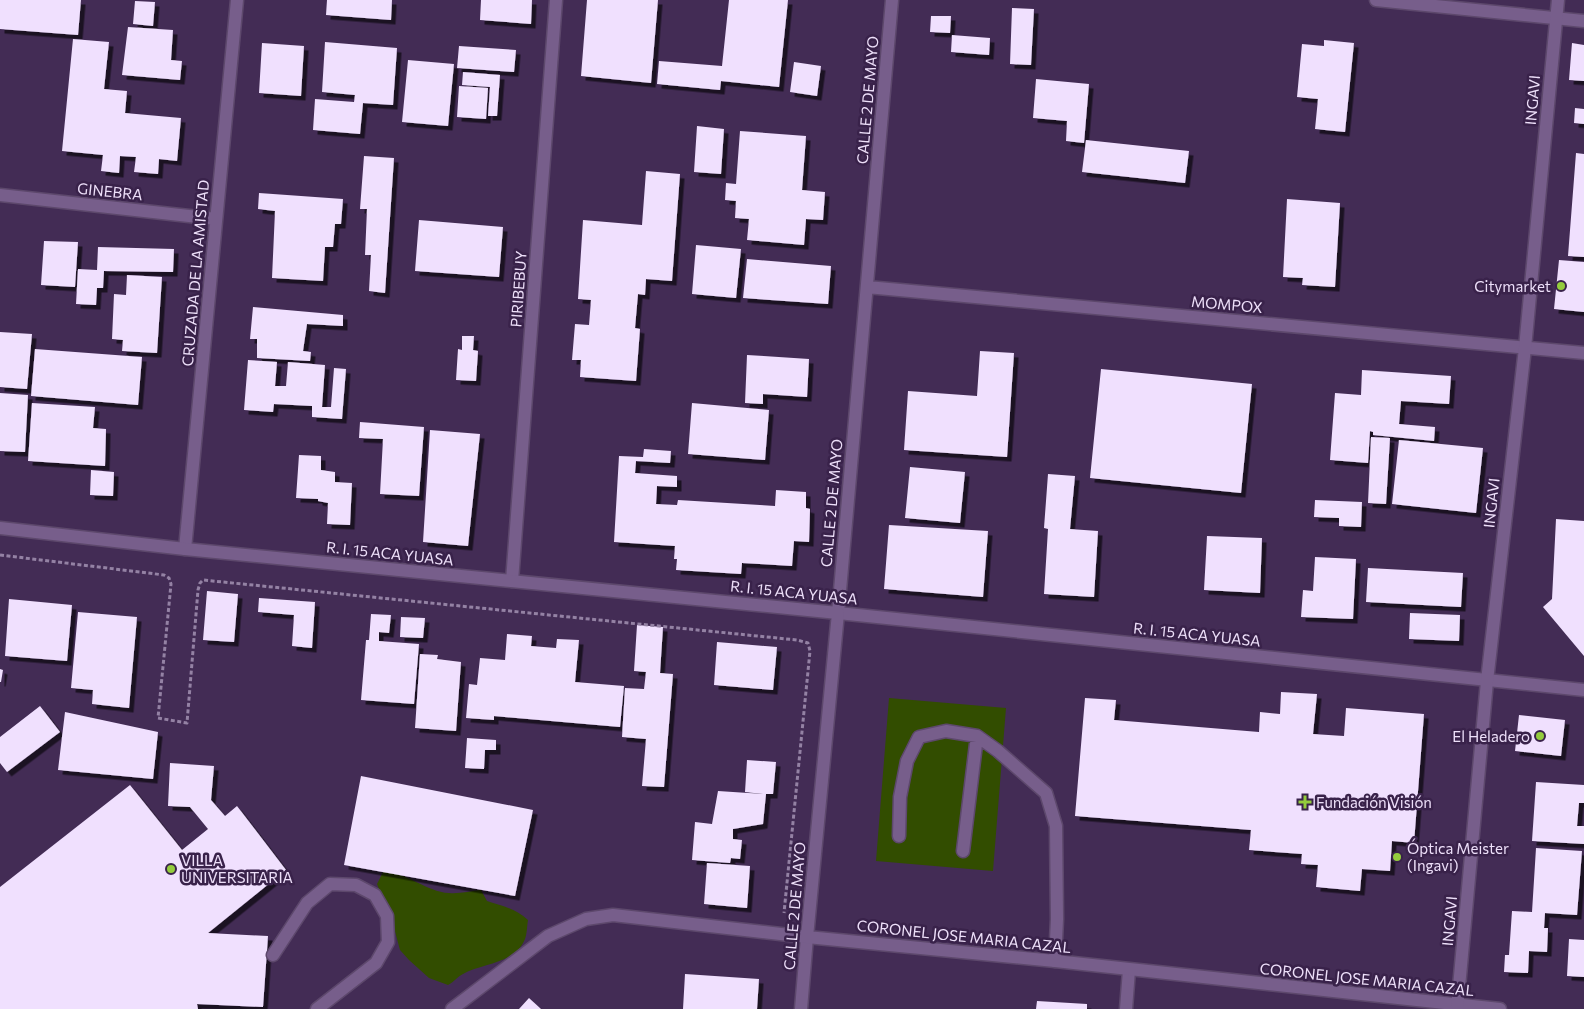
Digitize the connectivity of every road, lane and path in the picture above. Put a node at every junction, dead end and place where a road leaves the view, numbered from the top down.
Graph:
1 (237, 0) edge
2 (556, 0) edge
3 (892, 0) edge
4 (1376, 0) edge
5 (1558, 0) edge
6 (1556, 19) junction
7 (1584, 21) edge
8 (0, 194) edge
9 (216, 219) junction
10 (866, 287) junction
11 (1525, 348) junction
12 (1584, 353) edge
13 (0, 528) edge
14 (185, 549) junction
15 (0, 555) edge
16 (512, 581) junction
17 (838, 613) junction
18 (1487, 681) junction
19 (1584, 690) edge
20 (977, 736) junction
21 (899, 836) dead end
22 (963, 851) dead end
23 (784, 916) dead end
24 (807, 937) junction
25 (273, 954) dead end
26 (1055, 961) junction
27 (1129, 970) junction
28 (1457, 1007) edge
29 (317, 1009) edge
30 (452, 1009) edge
31 (800, 1009) edge
32 (1126, 1009) edge
33 (1500, 1009) edge

1 - 9 street, CRUZADA DE LA AMISTAD
2 - 16 street, PIRIBEBUY
3 - 10 street, CALLE 2 DE MAYO
4 - 6 street
5 - 6 street, INGAVI
6 - 7 street
6 - 11 street, INGAVI
8 - 9 street, GINEBRA
9 - 14 street, CRUZADA DE LA AMISTAD
10 - 11 street, MOMPOX
10 - 17 street, CALLE 2 DE MAYO
11 - 12 street, MOMPOX
11 - 18 street, INGAVI
13 - 14 street, R. I. 15 ACA YUASA
14 - 16 street, R. I. 15 ACA YUASA
15 - 23 path
16 - 17 street, R. I. 15 ACA YUASA
17 - 18 street, R. I. 15 ACA YUASA
17 - 24 street, CALLE 2 DE MAYO
18 - 19 street, R. I. 15 ACA YUASA
18 - 28 street, INGAVI
20 - 21 street
20 - 22 street
20 - 26 street
24 - 26 street, CORONEL JOSE MARIA CAZAL
24 - 30 street, CORONEL JOSE MARIA CAZAL
24 - 31 street, CALLE 2 DE MAYO
25 - 29 street
26 - 27 street, CORONEL JOSE MARIA CAZAL
27 - 28 street, CORONEL JOSE MARIA CAZAL
27 - 32 street
28 - 33 street, CORONEL JOSE MARIA CAZAL

